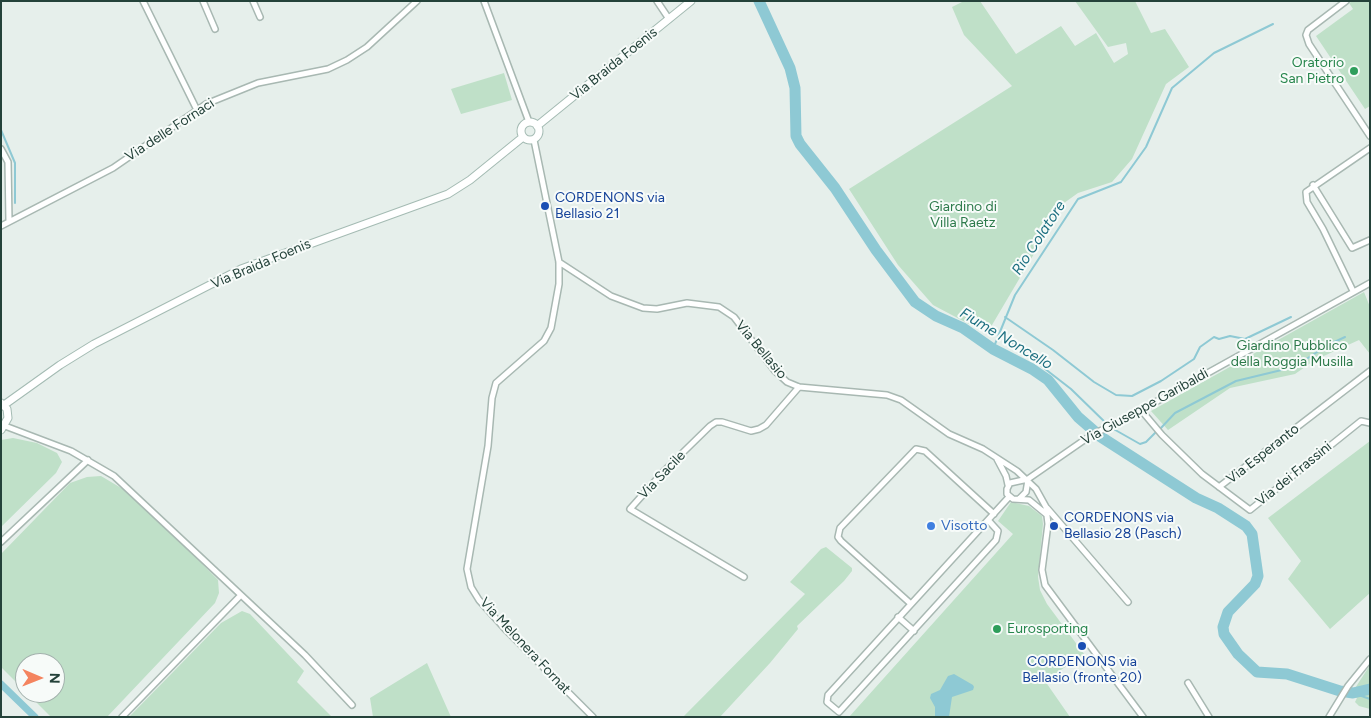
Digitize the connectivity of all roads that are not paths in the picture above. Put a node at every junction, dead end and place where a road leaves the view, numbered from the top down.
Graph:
1 (143, 1) edge
2 (204, 1) edge
3 (253, 1) edge
4 (417, 1) edge
5 (484, 1) edge
6 (657, 1) edge
7 (691, 1) edge
8 (1346, 1) edge
9 (260, 17) dead end
10 (669, 19) junction
11 (216, 29) dead end
12 (197, 110) junction
13 (529, 122) junction
14 (536, 126) junction
15 (1370, 136) edge
16 (523, 137) junction
17 (534, 140) junction
18 (1370, 148) edge
19 (1, 149) edge
20 (1313, 185) junction
21 (10, 221) junction
22 (1, 226) edge
23 (1370, 240) edge
24 (560, 262) junction
25 (1370, 283) edge
26 (1353, 291) junction
27 (1370, 371) edge
28 (799, 387) junction
29 (3, 404) edge
30 (1141, 410) junction
31 (1370, 423) edge
32 (3, 428) edge
33 (996, 456) junction
34 (88, 460) junction
35 (1028, 480) junction
36 (1008, 485) junction
37 (1219, 487) junction
38 (1010, 497) junction
39 (1019, 499) junction
40 (1046, 507) junction
41 (994, 514) junction
42 (1047, 515) junction
43 (988, 520) junction
44 (1, 542) edge
45 (744, 576) dead end
46 (241, 595) junction
47 (1128, 602) dead end
48 (910, 604) junction
49 (898, 618) junction
50 (914, 631) junction
51 (1370, 659) edge
52 (1188, 683) dead end
53 (352, 705) dead end
54 (122, 717) edge
55 (593, 717) edge
56 (1143, 717) edge
57 (1209, 717) edge
58 (1329, 717) edge

1 - 12 street
2 - 11 street
3 - 9 street
4 - 12 street, Via delle Fornaci
5 - 13 street
6 - 10 street
7 - 10 street, Via Braida Foenis
8 - 15 street
10 - 14 street, Via Braida Foenis
12 - 21 street, Via delle Fornaci
13 - 14 street
13 - 16 street
14 - 17 street
16 - 17 street
16 - 29 street, Via Braida Foenis
17 - 24 street
18 - 20 street
19 - 21 street
20 - 23 street
20 - 26 street
21 - 22 street, Via delle Fornaci
24 - 28 street, Via Bellasio
24 - 55 street, Via Melonera Fornat
25 - 26 street, Via Giuseppe Garibaldi
26 - 30 street, Via Giuseppe Garibaldi
27 - 37 street, Via Esperanto
28 - 33 street, Via Bellasio
28 - 45 street, Via Sacile
29 - 32 street, Via Braida Foenis
30 - 35 street, Via Giuseppe Garibaldi
30 - 37 street, Via Esperanto
31 - 37 street, Via dei Frassini
32 - 34 street
33 - 35 street, Via Bellasio
33 - 36 street
34 - 44 street
34 - 46 street
35 - 36 street
35 - 39 street
35 - 40 street, Via Bellasio
36 - 38 street
38 - 39 street
38 - 41 street
39 - 42 street
40 - 42 street, Via Bellasio
40 - 47 street, Via Bellasio
41 - 43 street
41 - 48 street
42 - 56 street, Via Bellasio
43 - 48 street
43 - 50 street
46 - 53 street
46 - 54 street
48 - 49 street
49 - 50 street
49 - 50 street
51 - 58 street
52 - 57 street

